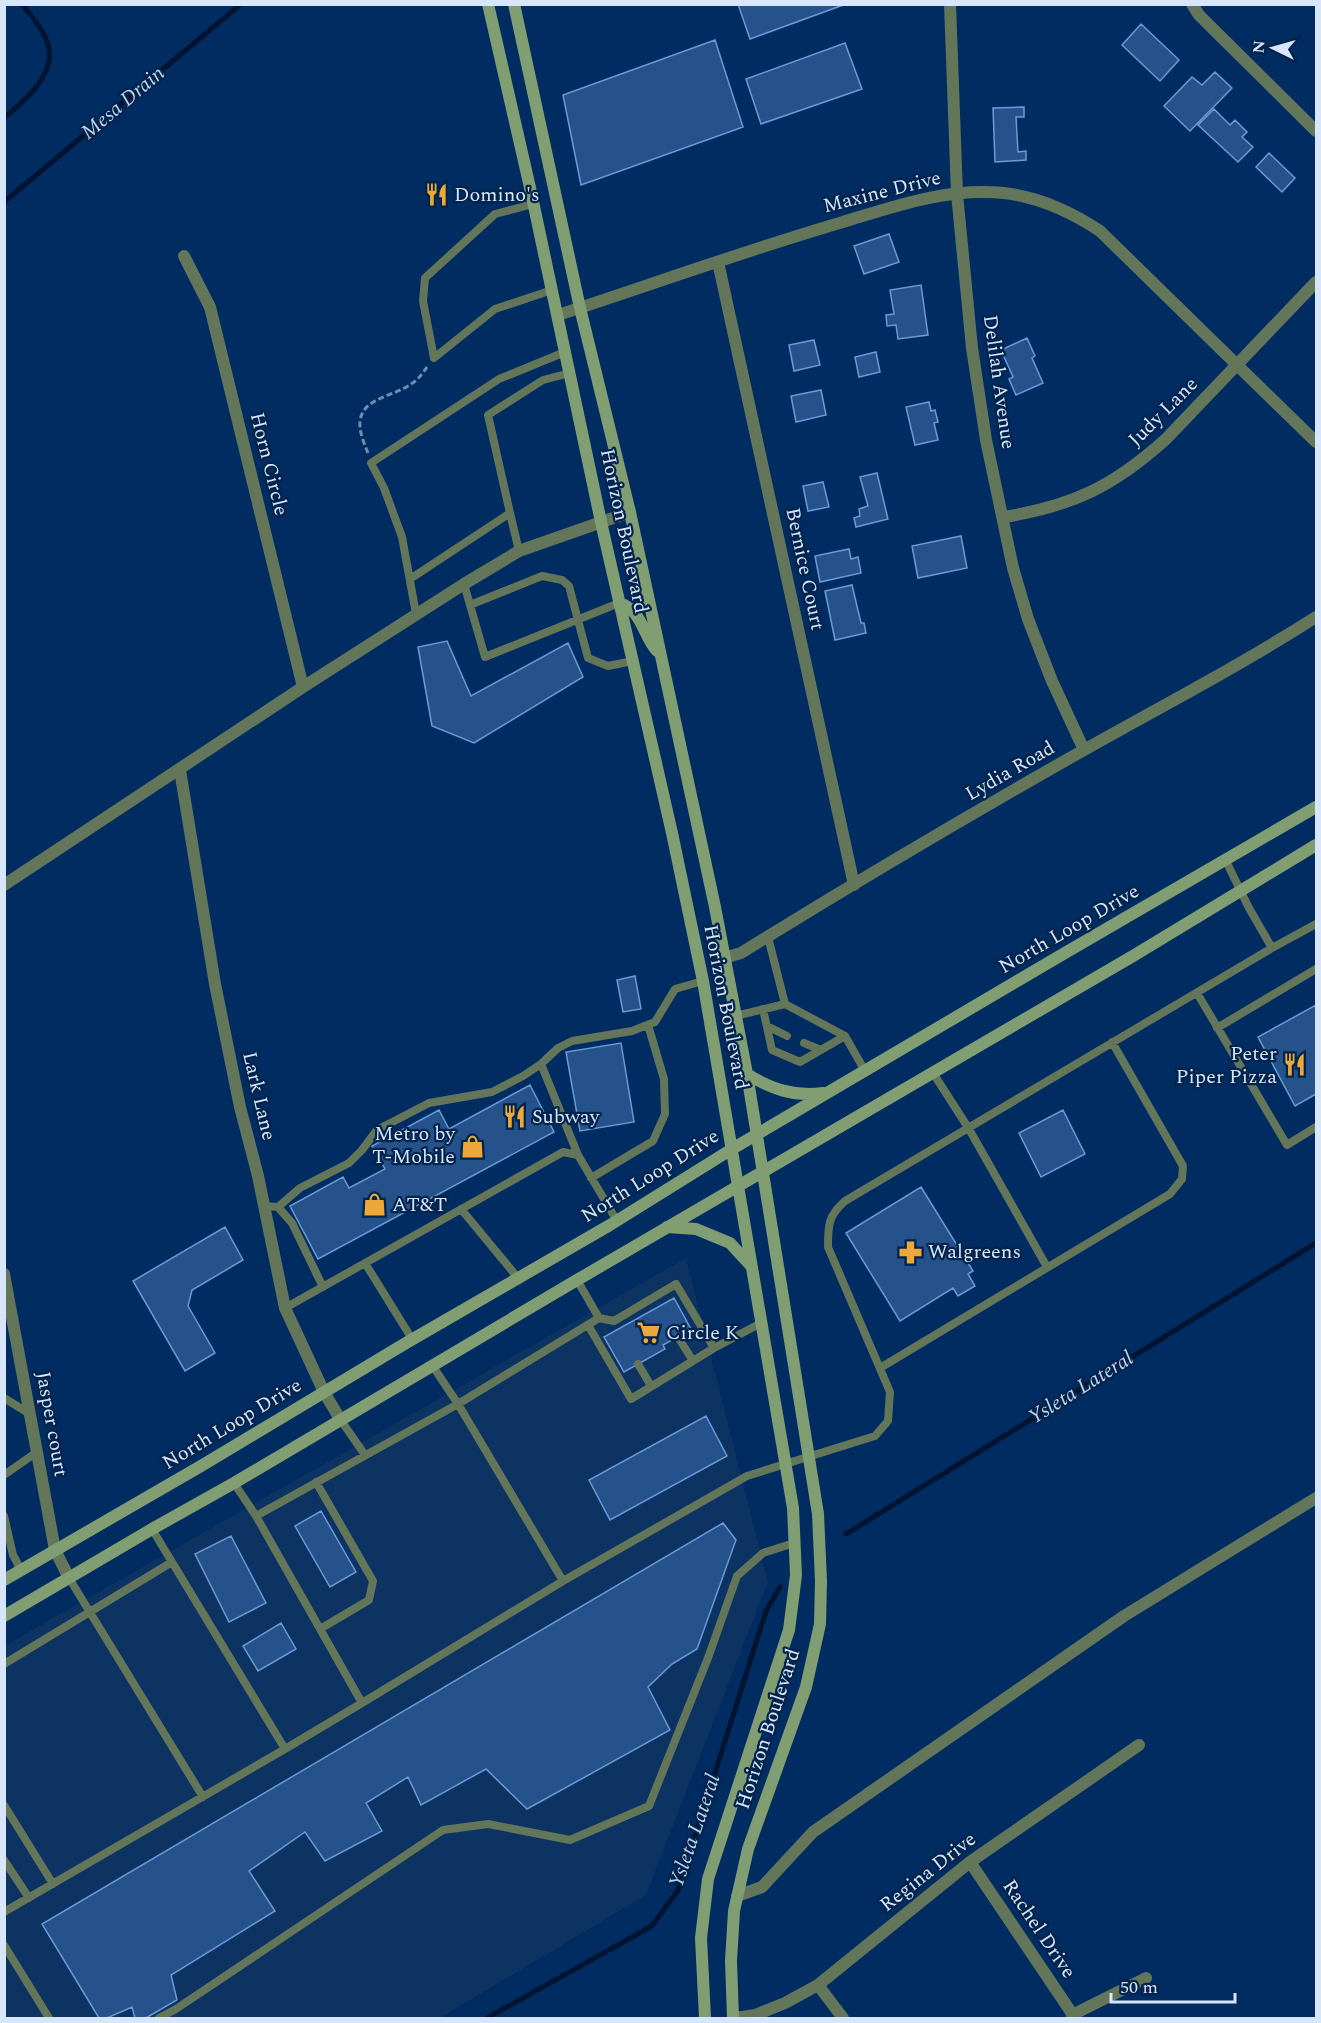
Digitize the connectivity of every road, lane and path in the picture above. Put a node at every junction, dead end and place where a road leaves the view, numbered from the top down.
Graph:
1 (488, 4) edge
2 (514, 4) edge
3 (950, 4) edge
4 (1192, 4) edge
5 (1314, 124) edge
6 (957, 194) junction
7 (533, 204) junction
8 (184, 256) dead end
9 (718, 262) junction
10 (1317, 282) edge
11 (552, 290) junction
12 (580, 308) junction
13 (558, 315) junction
14 (565, 352) junction
15 (434, 358) junction
16 (1237, 365) junction
17 (570, 373) junction
18 (1317, 442) edge
19 (371, 463) junction
20 (630, 512) junction
21 (510, 513) junction
22 (1004, 517) junction
23 (601, 522) junction
24 (519, 551) junction
25 (410, 579) junction
26 (464, 584) junction
27 (619, 603) junction
28 (470, 605) junction
29 (416, 614) junction
30 (1317, 617) edge
31 (579, 620) junction
32 (660, 654) junction
33 (633, 661) junction
34 (303, 687) junction
35 (1084, 750) junction
36 (180, 770) junction
37 (1317, 807) edge
38 (1317, 845) edge
39 (1226, 861) junction
40 (4, 885) edge
41 (854, 885) junction
42 (1241, 892) junction
43 (1317, 924) edge
44 (768, 937) junction
45 (1272, 948) junction
46 (724, 958) junction
47 (1317, 969) edge
48 (703, 981) junction
49 (1197, 993) junction
50 (785, 1004) junction
51 (763, 1009) junction
52 (735, 1016) junction
53 (648, 1025) junction
54 (767, 1026) junction
55 (1217, 1028) junction
56 (787, 1036) dead end
57 (845, 1036) junction
58 (804, 1042) dead end
59 (1112, 1042) junction
60 (821, 1050) junction
61 (541, 1064) junction
62 (865, 1071) junction
63 (933, 1073) junction
64 (747, 1074) junction
65 (830, 1092) junction
66 (1317, 1127) edge
67 (969, 1129) junction
68 (756, 1135) junction
69 (732, 1149) junction
70 (578, 1155) junction
71 (762, 1173) junction
72 (591, 1178) junction
73 (738, 1185) junction
74 (264, 1206) junction
75 (278, 1207) junction
76 (461, 1209) junction
77 (617, 1221) junction
78 (667, 1227) junction
79 (365, 1263) junction
80 (752, 1267) junction
81 (1047, 1267) junction
82 (4, 1274) edge
83 (518, 1278) junction
84 (577, 1280) junction
85 (323, 1287) junction
86 (653, 1298) junction
87 (658, 1307) dead end
88 (285, 1308) junction
89 (599, 1318) junction
90 (761, 1323) junction
91 (588, 1325) junction
92 (678, 1337) dead end
93 (412, 1339) junction
94 (714, 1348) junction
95 (693, 1361) junction
96 (638, 1364) dead end
97 (432, 1365) junction
98 (880, 1368) junction
99 (651, 1386) junction
100 (324, 1392) junction
101 (4, 1398) edge
102 (459, 1404) junction
103 (30, 1414) junction
104 (340, 1419) junction
105 (37, 1452) junction
106 (365, 1455) junction
107 (809, 1457) junction
108 (786, 1464) junction
109 (4, 1475) edge
110 (316, 1482) junction
111 (234, 1483) junction
112 (1317, 1498) edge
113 (4, 1516) edge
114 (256, 1516) junction
115 (152, 1529) junction
116 (6, 1533) edge
117 (795, 1543) junction
118 (55, 1550) junction
119 (172, 1562) junction
120 (21, 1570) junction
121 (69, 1578) junction
122 (4, 1580) edge
123 (563, 1581) junction
124 (90, 1611) junction
125 (4, 1616) edge
126 (320, 1629) junction
127 (4, 1664) edge
128 (362, 1703) junction
129 (1139, 1745) dead end
130 (285, 1749) junction
131 (202, 1797) junction
132 (4, 1805) edge
133 (4, 1860) edge
134 (970, 1862) junction
135 (53, 1884) junction
136 (737, 1896) junction
137 (29, 1898) junction
138 (4, 1912) edge
139 (4, 1945) edge
140 (1146, 1978) dead end
141 (818, 1985) junction
142 (1074, 2017) edge
143 (49, 2019) edge
144 (159, 2019) edge
145 (705, 2019) edge
146 (735, 2019) edge
147 (843, 2019) edge

1 - 7 main road, Horizon Boulevard
2 - 12 main road, Horizon Boulevard
3 - 6 street, Delilah Avenue
4 - 5 street
6 - 9 street, Maxine Drive
6 - 16 street, Maxine Drive
6 - 22 street, Delilah Avenue
7 - 11 main road, Horizon Boulevard
7 - 15 lane
8 - 34 street, Horn Circle
9 - 12 street, Maxine Drive
9 - 41 street, Bernice Court
10 - 16 street, Judy Lane
11 - 13 main road, Horizon Boulevard
11 - 15 lane
12 - 13 street, Maxine Drive
12 - 20 main road, Horizon Boulevard
13 - 14 main road, Horizon Boulevard
14 - 17 main road, Horizon Boulevard
14 - 19 lane
15 - 19 path
16 - 18 street, Maxine Drive
16 - 22 street, Judy Lane
17 - 21 lane
17 - 23 main road, Horizon Boulevard
19 - 25 lane
20 - 23 street
20 - 32 main road, Horizon Boulevard
21 - 24 lane
21 - 25 lane
22 - 35 street, Delilah Avenue
23 - 24 street
23 - 27 main road, Horizon Boulevard
24 - 26 street
25 - 29 lane
26 - 28 lane
26 - 29 street
27 - 31 lane
27 - 32 main road
27 - 33 main road, Horizon Boulevard
28 - 31 lane
28 - 31 lane
29 - 34 street
30 - 35 street, Lydia Road
31 - 33 lane
32 - 46 main road, Horizon Boulevard
33 - 48 main road, Horizon Boulevard
34 - 36 street
35 - 41 street, Lydia Road
36 - 40 street
36 - 74 street, Lark Lane
37 - 39 main road, North Loop Drive
38 - 42 main road
39 - 42 lane
39 - 62 main road, North Loop Drive
41 - 44 street, Lydia Road
42 - 45 lane
42 - 63 main road
43 - 45 lane
44 - 46 street, Lydia Road
44 - 50 lane
45 - 49 lane
46 - 52 main road, Horizon Boulevard
47 - 55 lane
48 - 53 lane
48 - 69 main road, Horizon Boulevard
49 - 55 lane
49 - 59 lane
50 - 51 lane
50 - 57 lane
51 - 52 lane
51 - 54 lane
52 - 64 main road, Horizon Boulevard
53 - 61 lane
53 - 72 lane
54 - 56 lane
54 - 60 lane
55 - 66 lane
57 - 60 lane
57 - 62 lane
58 - 60 lane
59 - 67 lane
59 - 81 lane
61 - 70 lane
61 - 75 lane
62 - 65 main road, North Loop Drive
63 - 67 lane
63 - 71 main road
64 - 65 main road
64 - 68 main road, Horizon Boulevard
65 - 68 main road, North Loop Drive
67 - 81 lane
67 - 98 lane
68 - 69 main road, North Loop Drive
68 - 71 main road, Horizon Boulevard
69 - 73 main road, Horizon Boulevard
69 - 77 main road, North Loop Drive
70 - 72 lane
70 - 76 lane
71 - 73 main road
71 - 107 main road, Horizon Boulevard
72 - 77 lane
73 - 78 main road
73 - 80 main road, Horizon Boulevard
74 - 75 lane
74 - 88 street, Lark Lane
75 - 85 lane
76 - 79 lane
76 - 83 lane
77 - 83 main road, North Loop Drive
78 - 80 main road
78 - 84 main road
79 - 85 lane
79 - 93 lane
80 - 90 main road, Horizon Boulevard
81 - 98 lane
82 - 103 street, Jasper court
83 - 93 main road, North Loop Drive
84 - 89 lane
84 - 97 main road
85 - 88 lane
86 - 87 lane
86 - 89 lane
86 - 94 lane
88 - 100 street, Lark Lane
89 - 91 lane
90 - 94 lane
90 - 108 main road, Horizon Boulevard
91 - 99 lane
91 - 102 lane
92 - 95 lane
93 - 100 main road, North Loop Drive
94 - 95 lane
95 - 99 lane
96 - 99 lane
97 - 102 lane
97 - 104 main road
98 - 107 lane
100 - 104 street, Lark Lane
100 - 118 main road, North Loop Drive
101 - 103 lane
102 - 106 lane
102 - 123 lane
103 - 105 street, Jasper court
104 - 106 lane
104 - 111 main road
105 - 109 lane
105 - 118 street, Jasper court
106 - 110 lane
107 - 108 lane
107 - 136 main road, Horizon Boulevard
108 - 117 main road, Horizon Boulevard
108 - 123 lane
110 - 114 lane
110 - 126 lane
111 - 114 lane
111 - 115 main road
112 - 136 street
113 - 116 lane
114 - 126 lane
115 - 119 lane
115 - 121 main road
116 - 120 lane
117 - 144 lane
117 - 145 main road, Horizon Boulevard
118 - 120 main road, North Loop Drive
118 - 121 street, Jasper court
119 - 124 lane
119 - 130 lane
120 - 122 main road, North Loop Drive
121 - 124 lane
121 - 125 main road
123 - 128 lane
124 - 127 lane
124 - 131 lane
126 - 128 lane
128 - 130 lane
129 - 134 street, Regina Drive
130 - 131 lane
131 - 135 lane
132 - 135 lane
133 - 137 lane
134 - 141 street, Regina Drive
134 - 142 street, Rachel Drive
135 - 137 lane
136 - 146 main road, Horizon Boulevard
137 - 138 lane
139 - 143 lane
140 - 142 street
141 - 146 street, Regina Drive
141 - 147 street

